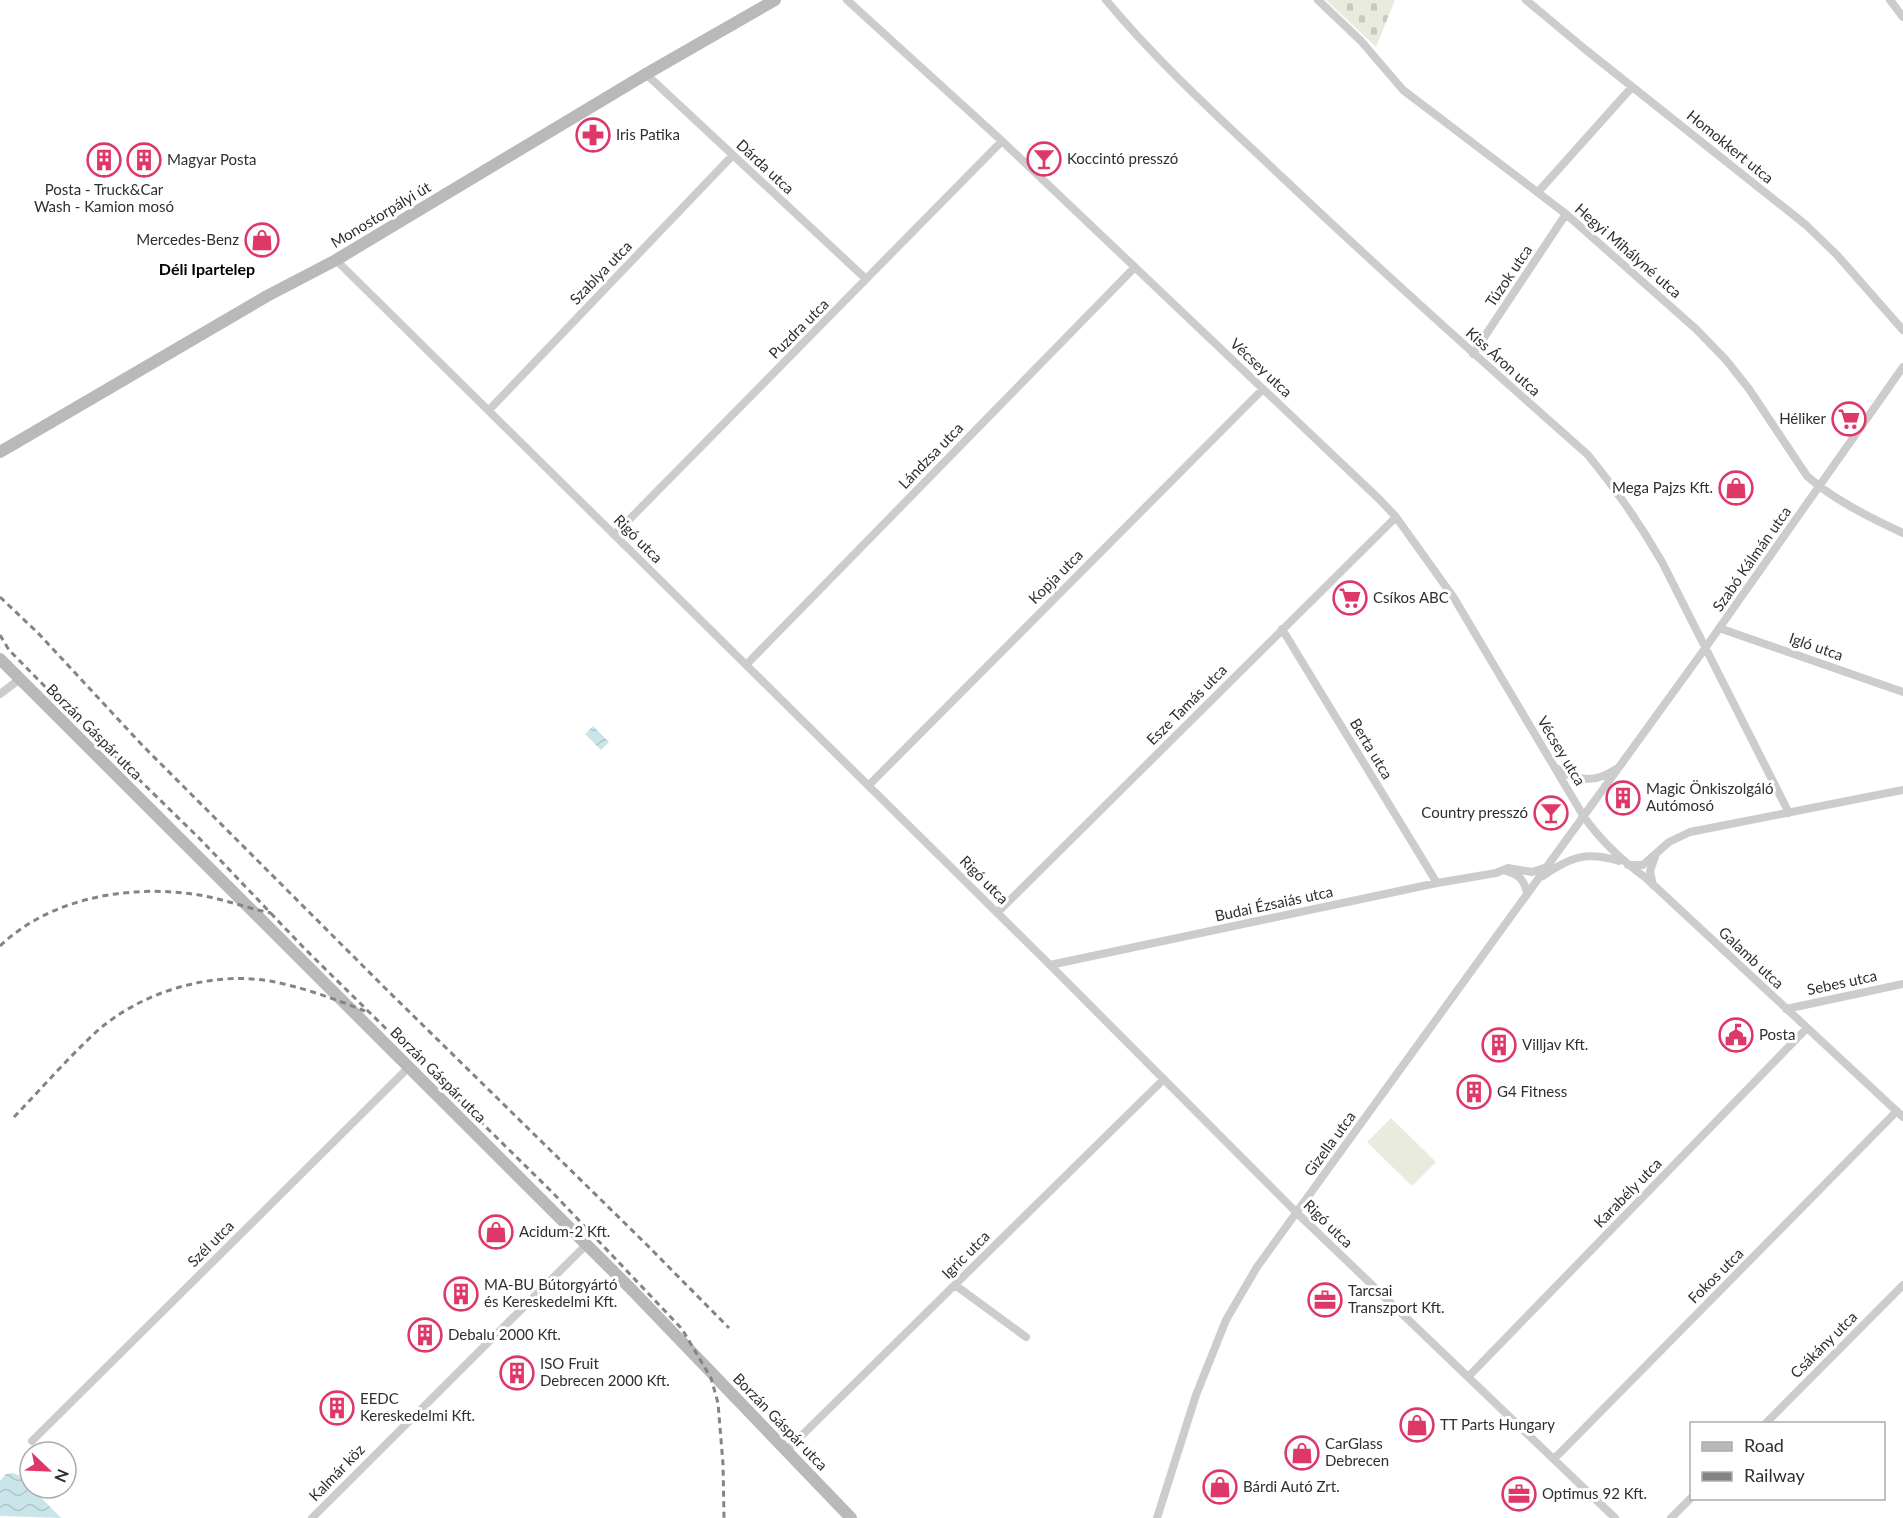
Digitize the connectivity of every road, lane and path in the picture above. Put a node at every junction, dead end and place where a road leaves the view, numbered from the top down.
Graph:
1 (775, 0) edge
2 (847, 0) edge
3 (1106, 0) edge
4 (1318, 0) edge
5 (1526, 0) edge
6 (1890, 0) edge
7 (1903, 17) edge
8 (646, 74) junction
9 (1632, 87) junction
10 (1002, 141) junction
11 (733, 155) junction
12 (1538, 192) junction
13 (1566, 214) junction
14 (336, 260) junction
15 (1135, 267) junction
16 (866, 279) junction
17 (1903, 330) edge
18 (1473, 354) junction
19 (1903, 368) edge
20 (1263, 389) junction
21 (489, 410) junction
22 (0, 452) edge
23 (1819, 487) junction
24 (1396, 517) junction
25 (1903, 533) edge
26 (615, 535) junction
27 (1719, 628) junction
28 (1282, 629) junction
29 (1706, 647) junction
30 (0, 658) edge
31 (746, 665) junction
32 (20, 679) junction
33 (1903, 692) edge
34 (0, 694) edge
35 (1621, 765) junction
36 (1554, 766) junction
37 (868, 785) junction
38 (1903, 790) edge
39 (1789, 813) junction
40 (1584, 816) junction
41 (1657, 854) junction
42 (1625, 863) junction
43 (1545, 868) junction
44 (1503, 871) junction
45 (1534, 882) junction
46 (1437, 883) junction
47 (1654, 885) junction
48 (1527, 893) junction
49 (998, 913) junction
50 (1050, 965) junction
51 (1903, 984) edge
52 (1786, 1009) junction
53 (1807, 1028) junction
54 (409, 1067) junction
55 (1164, 1079) junction
56 (1900, 1114) edge
57 (1296, 1212) junction
58 (587, 1244) junction
59 (955, 1285) junction
60 (1903, 1285) edge
61 (1026, 1337) dead end
62 (1468, 1377) junction
63 (1767, 1422) edge
64 (33, 1440) edge
65 (787, 1450) junction
66 (1554, 1459) junction
67 (1690, 1499) edge
68 (312, 1518) edge
69 (851, 1518) edge
70 (1158, 1518) edge
71 (1615, 1518) edge
72 (1671, 1518) edge

1 - 8 street, Monostorpályi út
2 - 10 street, Vécsey utca
3 - 18 street, Kiss Áron utca
4 - 12 street, Hegyi Mihályné utca
5 - 9 street, Homokkert utca
6 - 7 street
8 - 11 street, Dárda utca
8 - 14 street, Monostorpályi út
9 - 12 street
9 - 17 street, Homokkert utca
10 - 15 street, Vécsey utca
10 - 16 street, Puzdra utca
11 - 16 street, Dárda utca
11 - 21 street, Szablya utca
12 - 13 street, Hegyi Mihályné utca
13 - 18 street, Túzok utca
13 - 23 street, Hegyi Mihályné utca
14 - 21 street, Rigó utca
14 - 22 street, Monostorpályi út
15 - 20 street, Vécsey utca
15 - 31 street, Lándzsa utca
16 - 26 street, Puzdra utca
18 - 29 street, Kiss Áron utca
19 - 23 street, Szabó Kálmán utca
20 - 24 street, Vécsey utca
20 - 37 street, Kopja utca
21 - 26 street, Rigó utca
23 - 25 street, Hegyi Mihályné utca
23 - 27 street, Szabó Kálmán utca
24 - 28 street, Esze Tamás utca
24 - 36 street, Vécsey utca
26 - 31 street, Rigó utca
27 - 29 street, Szabó Kálmán utca
27 - 33 street, Igló utca
28 - 46 street, Berta utca
28 - 49 street, Esze Tamás utca
29 - 35 street, Szabó Kálmán utca
29 - 39 street, Kiss Áron utca
30 - 32 street, Borzán Gáspár utca
31 - 37 street, Rigó utca
32 - 34 street
32 - 54 street, Borzán Gáspár utca
35 - 36 street, Szabó Kálmán utca
35 - 40 street, Szabó Kálmán utca
36 - 40 street, Vécsey utca
37 - 49 street, Rigó utca
38 - 39 street
39 - 41 street
40 - 42 street, Galamb utca
40 - 43 street, Gizella utca
41 - 42 street
41 - 47 street
42 - 45 street
42 - 47 street, Galamb utca
43 - 44 street, Budai Ézsaiás utca
43 - 45 street, Gizella utca
44 - 46 street, Budai Ézsaiás utca
44 - 48 street
45 - 48 street, Gizella utca
46 - 50 street, Budai Ézsaiás utca
47 - 52 street, Galamb utca
48 - 57 street, Gizella utca
49 - 50 street, Rigó utca
50 - 55 street, Rigó utca
51 - 52 street, Sebes utca
52 - 53 street, Galamb utca
53 - 56 street, Galamb utca
53 - 62 street, Karabély utca
54 - 58 street, Borzán Gáspár utca
54 - 64 street, Szél utca
55 - 57 street, Rigó utca
55 - 59 street, Igric utca
56 - 66 street, Fokos utca
57 - 62 street, Rigó utca
57 - 70 street, Gizella utca
58 - 65 street, Borzán Gáspár utca
58 - 68 street, Kalmár köz
59 - 61 street
59 - 65 street, Igric utca
60 - 63 street, Csákány utca
62 - 66 street, Rigó utca
65 - 69 street, Borzán Gáspár utca
66 - 71 street, Rigó utca
67 - 72 street

